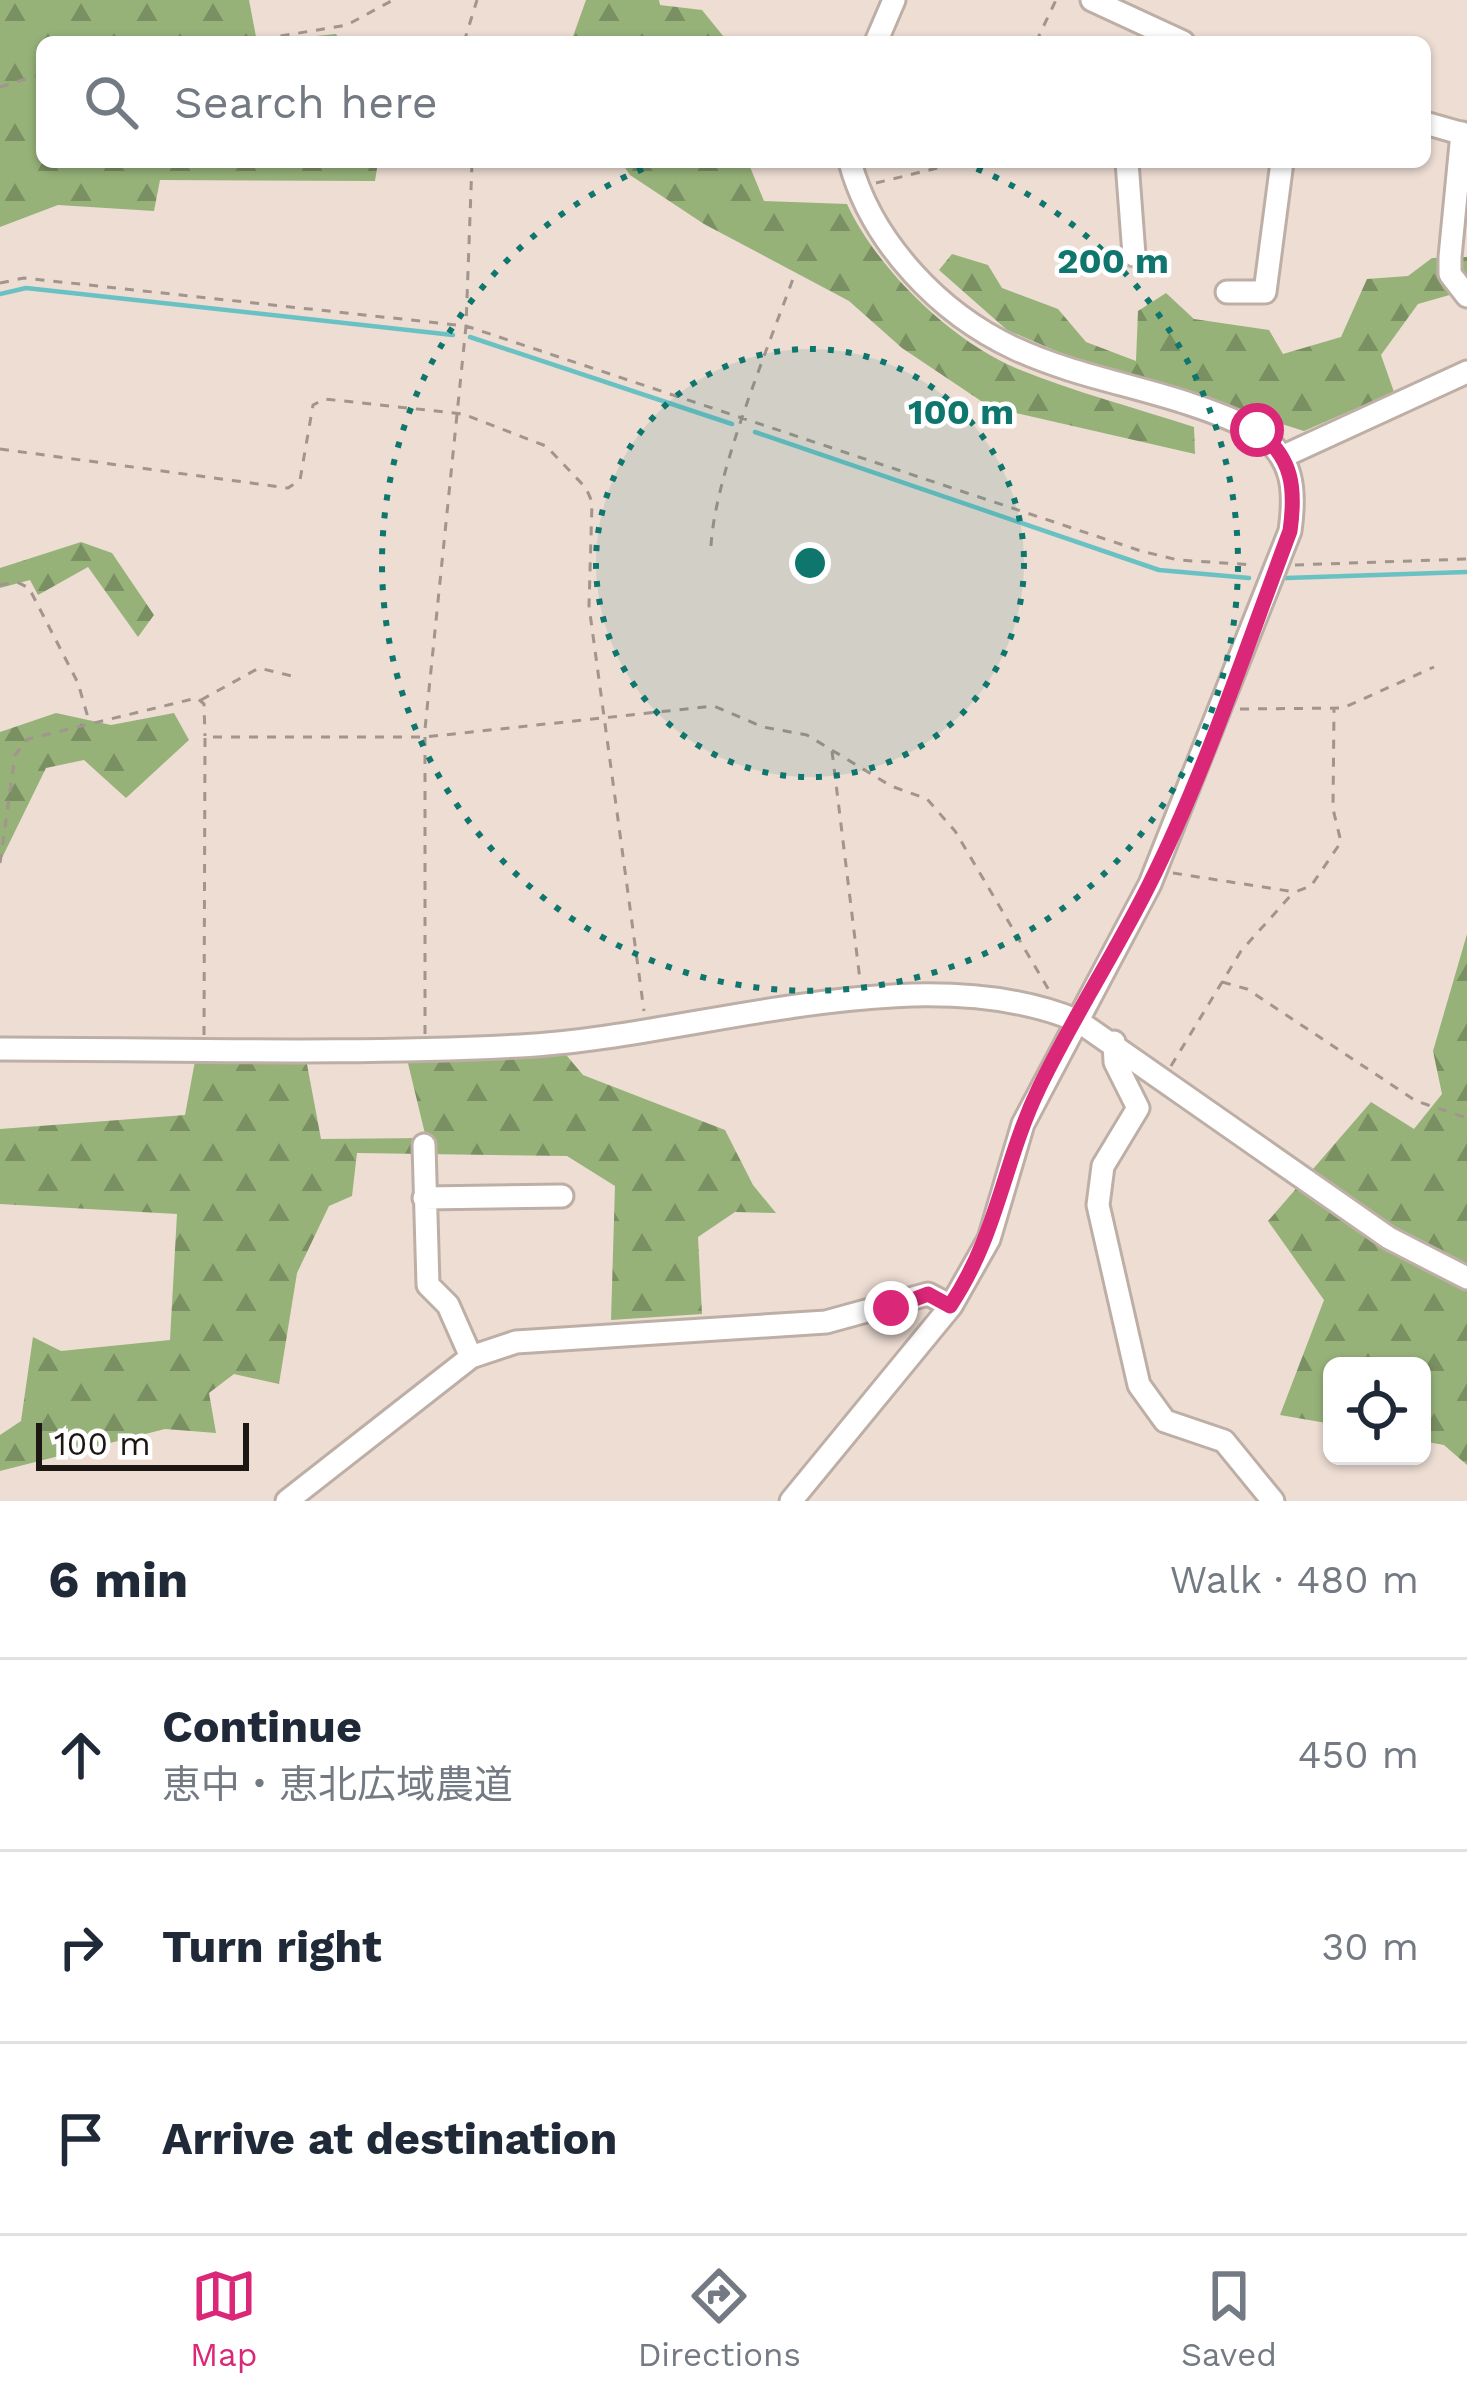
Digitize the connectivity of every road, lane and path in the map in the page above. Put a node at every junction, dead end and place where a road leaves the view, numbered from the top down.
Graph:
1 (393, 0) edge
2 (477, 0) edge
3 (894, 0) edge
4 (1056, 0) edge
5 (1092, 0) edge
6 (1125, 8) edge
7 (281, 36) edge
8 (466, 36) edge
9 (879, 36) edge
10 (1039, 36) edge
11 (1154, 36) edge
12 (36, 76) edge
13 (0, 87) edge
14 (1431, 125) edge
15 (1465, 134) edge
16 (472, 168) edge
17 (852, 168) edge
18 (939, 168) edge
19 (1127, 168) edge
20 (1281, 168) edge
21 (859, 189) junction
22 (1134, 255) dead end
23 (794, 276) dead end
24 (0, 284) edge
25 (1227, 292) dead end
26 (1467, 296) edge
27 (466, 326) junction
28 (1467, 372) edge
29 (456, 414) junction
30 (746, 416) junction
31 (0, 449) edge
32 (1284, 456) junction
33 (711, 547) dead end
34 (1467, 559) edge
35 (1277, 566) junction
36 (0, 585) edge
37 (1434, 668) dead end
38 (296, 677) dead end
39 (201, 700) junction
40 (1221, 709) junction
41 (1334, 709) junction
42 (605, 716) junction
43 (90, 722) junction
44 (205, 737) junction
45 (425, 737) junction
46 (831, 749) junction
47 (0, 862) edge
48 (1155, 872) junction
49 (1294, 891) junction
50 (1222, 982) junction
51 (863, 1000) junction
52 (1068, 1017) junction
53 (646, 1030) junction
54 (1114, 1042) junction
55 (425, 1048) junction
56 (0, 1049) edge
57 (203, 1049) junction
58 (1161, 1081) junction
59 (1467, 1118) edge
60 (424, 1145) dead end
61 (562, 1196) dead end
62 (424, 1198) junction
63 (1467, 1278) edge
64 (950, 1306) junction
65 (471, 1357) junction
66 (287, 1501) edge
67 (791, 1501) edge
68 (1273, 1501) edge

1 - 7 path
2 - 8 path
3 - 9 street
4 - 10 path
5 - 6 street
6 - 11 street
12 - 13 path
14 - 15 street
15 - 26 street
16 - 27 path
17 - 21 street
18 - 21 path
19 - 22 street
20 - 25 street
21 - 32 street
23 - 30 path
24 - 27 path
27 - 29 path
27 - 30 path
28 - 32 street
29 - 31 path
29 - 42 path
29 - 45 path
30 - 33 path
30 - 35 path
32 - 35 street
34 - 35 path
35 - 40 street
36 - 43 path
37 - 41 path
38 - 39 path
39 - 43 path
39 - 44 path
40 - 41 path
40 - 48 street
41 - 49 path
42 - 45 path
42 - 46 path
42 - 53 path
43 - 47 path
44 - 45 path
44 - 57 path
45 - 55 path
46 - 51 path
46 - 52 path
48 - 49 path
48 - 52 street
49 - 50 path
50 - 58 path
50 - 59 path
51 - 52 street
51 - 53 street
52 - 54 street
52 - 64 street
53 - 55 street
54 - 58 street
54 - 68 street
55 - 57 street
56 - 57 street
58 - 63 street
60 - 62 street
61 - 62 street
62 - 65 street
64 - 65 street
64 - 67 street
65 - 66 street

